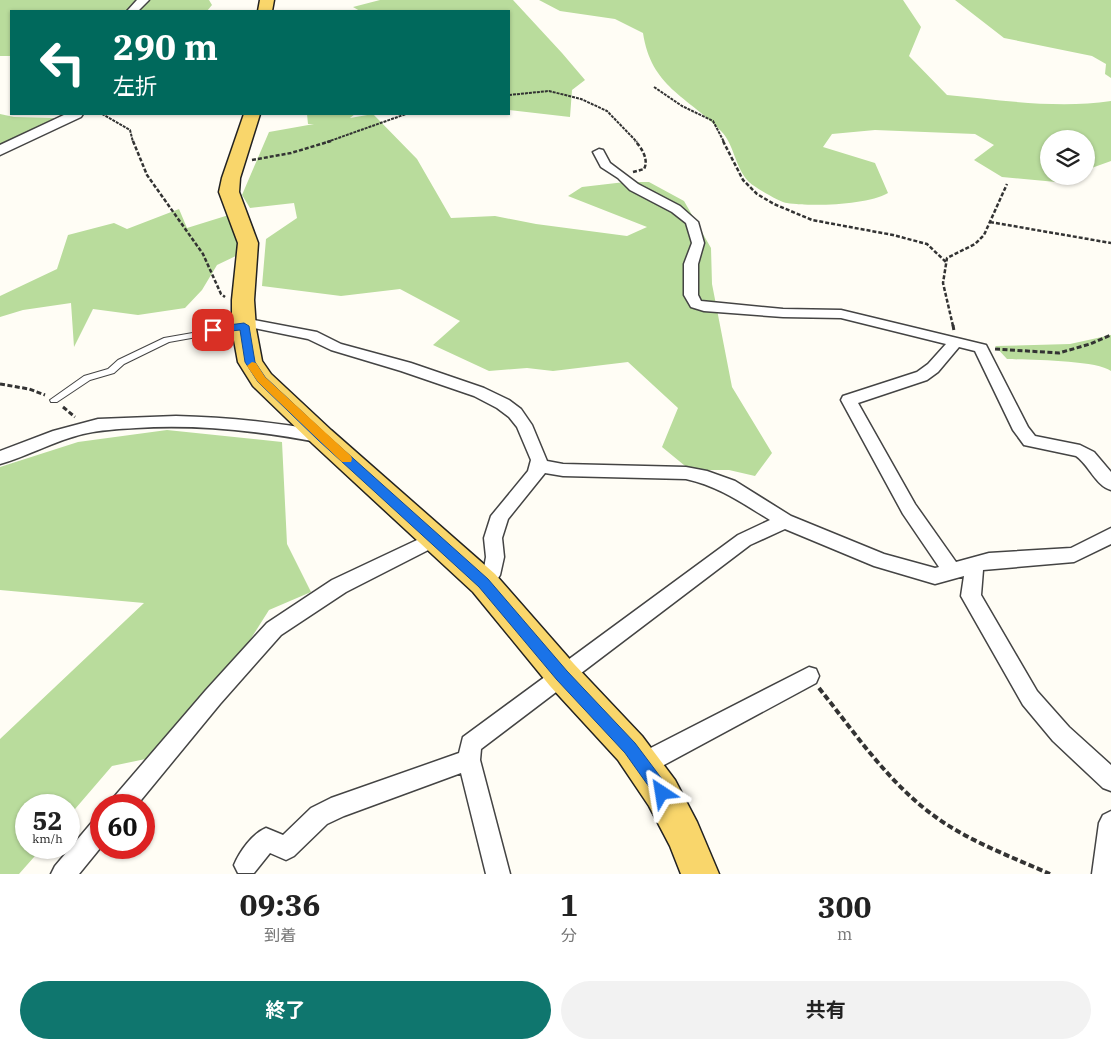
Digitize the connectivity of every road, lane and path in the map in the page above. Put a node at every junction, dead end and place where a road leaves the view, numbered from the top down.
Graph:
1 (143, 0) edge
2 (133, 10) edge
3 (654, 87) dead end
4 (510, 95) edge
5 (74, 115) edge
6 (104, 115) edge
7 (252, 115) edge
8 (403, 115) edge
9 (0, 151) edge
10 (599, 152) dead end
11 (236, 163) junction
12 (622, 176) junction
13 (1007, 184) dead end
14 (990, 222) junction
15 (1111, 243) edge
16 (946, 262) junction
17 (244, 319) junction
18 (1111, 335) edge
19 (957, 341) junction
20 (981, 348) junction
21 (54, 400) dead end
22 (322, 437) junction
23 (0, 458) edge
24 (538, 464) junction
25 (1111, 484) edge
26 (785, 521) junction
27 (1111, 536) edge
28 (434, 539) junction
29 (974, 565) junction
30 (952, 571) junction
31 (484, 583) junction
32 (562, 675) junction
33 (809, 676) joint
34 (469, 760) junction
35 (643, 764) junction
36 (1111, 780) edge
37 (131, 794) edge
38 (1111, 823) edge
39 (90, 842) edge
40 (246, 865) dead end
41 (63, 874) edge
42 (498, 874) edge
43 (700, 874) edge
44 (1050, 874) edge
45 (1104, 874) edge

1 - 2 street
3 - 16 path
4 - 12 path
5 - 9 street
6 - 17 path
7 - 11 main road
8 - 11 path
10 - 12 street
11 - 17 main road
12 - 19 street
13 - 14 path
14 - 15 path
14 - 16 path
16 - 19 path
17 - 21 lane
17 - 22 main road
17 - 24 street
18 - 20 path
19 - 20 street
19 - 30 street
20 - 25 street
22 - 23 street
22 - 28 main road
24 - 26 street
24 - 31 street
26 - 30 street
26 - 32 street
27 - 29 street
28 - 31 main road
28 - 37 street
29 - 30 street
29 - 36 street
31 - 32 main road
32 - 34 street
32 - 35 main road
33 - 35 street
33 - 44 path
34 - 40 street
34 - 42 street
35 - 43 main road
38 - 45 street
39 - 41 street

